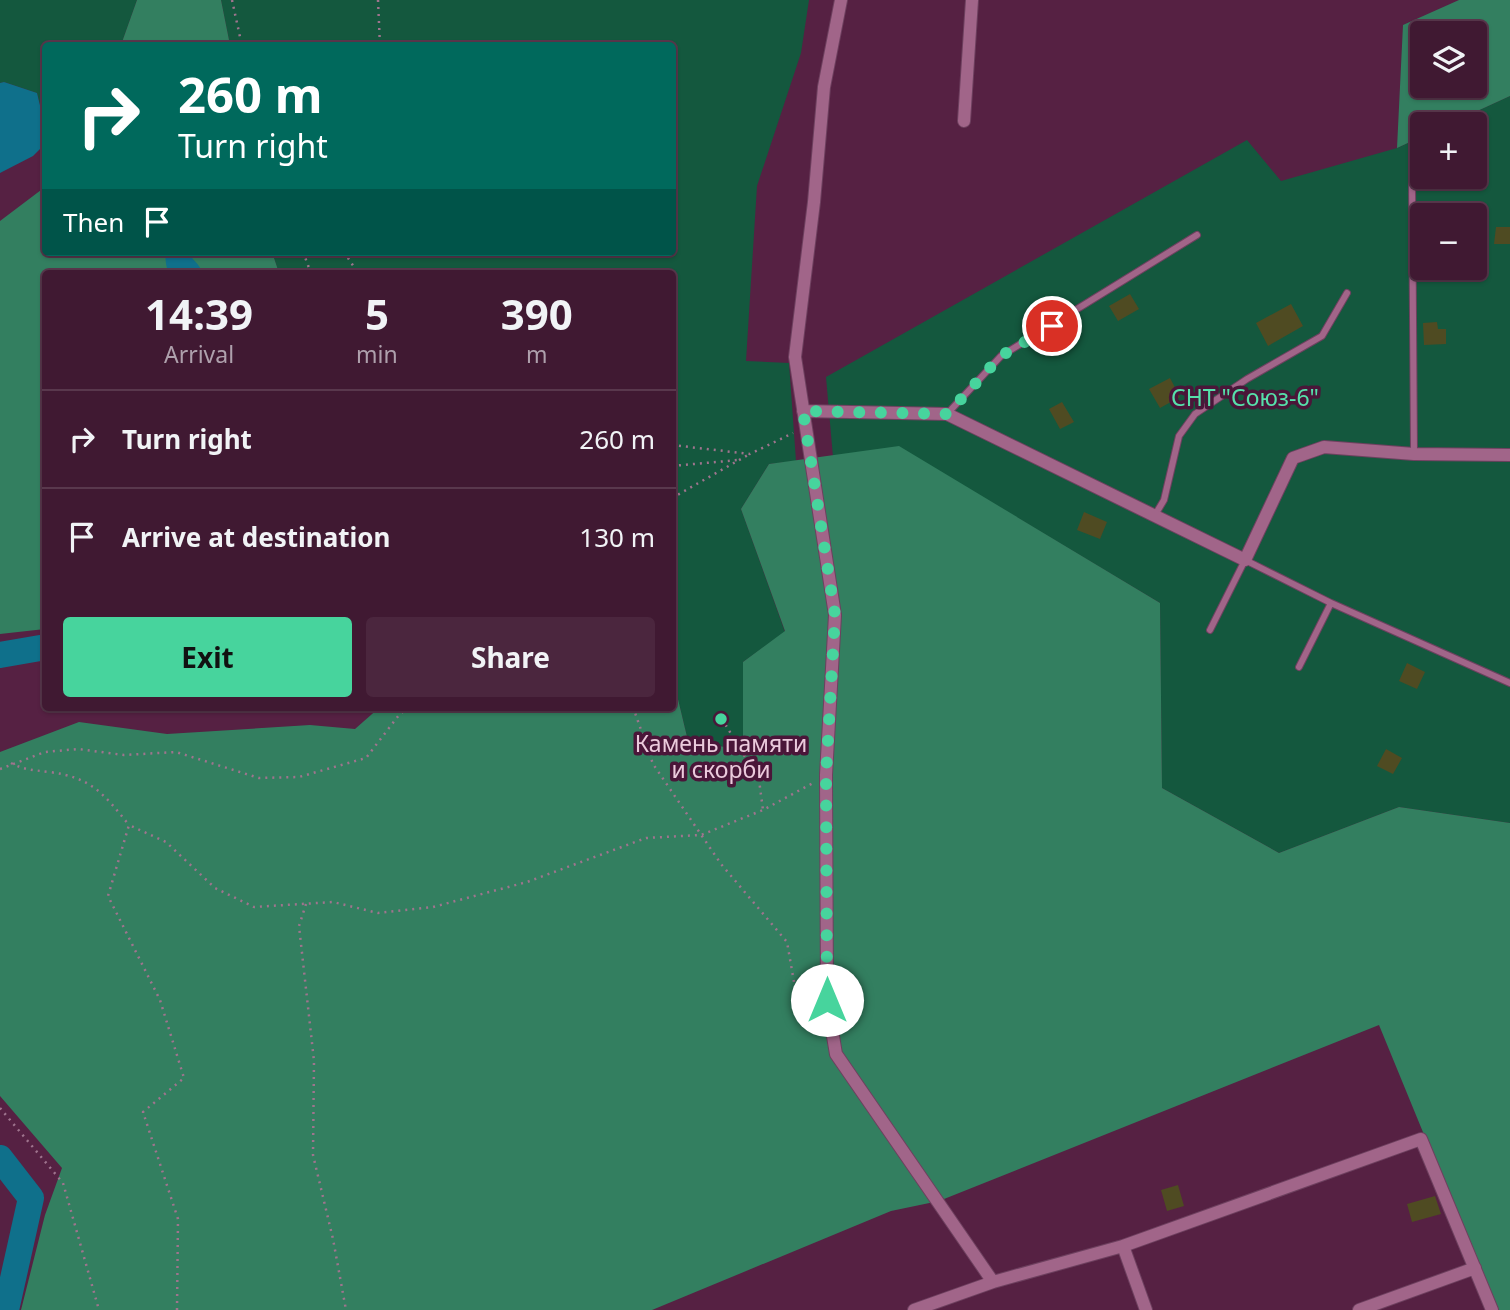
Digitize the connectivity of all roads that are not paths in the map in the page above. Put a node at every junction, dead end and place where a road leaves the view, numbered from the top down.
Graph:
1 (841, 0) edge
2 (972, 0) edge
3 (964, 121) dead end
4 (1412, 189) edge
5 (1196, 235) dead end
6 (1347, 293) dead end
7 (803, 411) junction
8 (947, 414) junction
9 (1414, 454) junction
10 (1510, 455) edge
11 (1154, 516) junction
12 (1245, 560) junction
13 (1331, 603) junction
14 (1210, 630) dead end
15 (1299, 667) dead end
16 (1510, 683) edge
17 (1123, 1246) junction
18 (1475, 1268) junction
19 (993, 1282) junction
20 (914, 1310) edge
21 (1146, 1310) edge
22 (1359, 1310) edge
23 (1492, 1310) edge

1 - 7 street
2 - 3 street
4 - 9 lane
5 - 8 lane
6 - 11 lane
7 - 8 street
7 - 19 street
8 - 11 street
9 - 10 street
9 - 12 street
11 - 12 street
12 - 13 lane
12 - 14 lane
13 - 15 lane
13 - 16 lane
17 - 18 street
17 - 19 street
17 - 21 street
18 - 22 street
18 - 23 street
19 - 20 street

